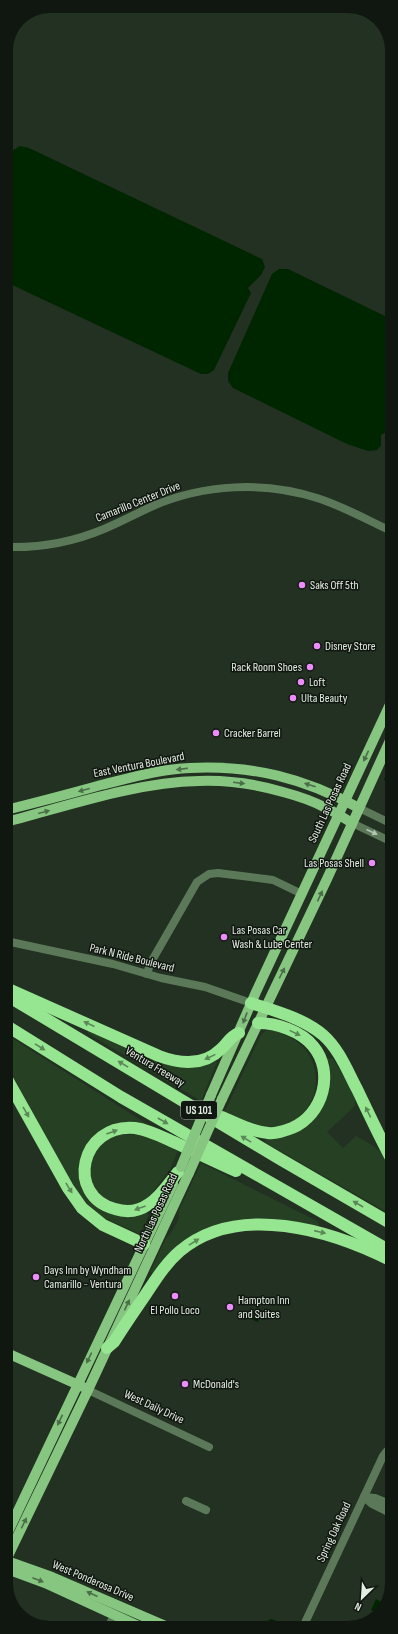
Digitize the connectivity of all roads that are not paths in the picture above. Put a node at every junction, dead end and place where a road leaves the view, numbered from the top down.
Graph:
1 (385, 528) edge
2 (13, 547) edge
3 (385, 715) edge
4 (385, 751) edge
5 (346, 801) junction
6 (13, 808) edge
7 (359, 808) junction
8 (339, 815) junction
9 (13, 820) edge
10 (385, 821) edge
11 (352, 823) junction
12 (385, 839) edge
13 (302, 894) junction
14 (13, 943) edge
15 (147, 974) junction
16 (13, 991) edge
17 (13, 999) edge
18 (251, 1003) junction
19 (265, 1008) junction
20 (258, 1023) junction
21 (13, 1030) edge
22 (239, 1033) junction
23 (146, 1078) junction
24 (13, 1091) edge
25 (385, 1146) edge
26 (183, 1171) junction
27 (300, 1200) junction
28 (385, 1220) edge
29 (149, 1246) junction
30 (385, 1248) edge
31 (385, 1257) edge
32 (107, 1348) junction
33 (13, 1356) edge
34 (77, 1385) junction
35 (88, 1390) junction
36 (209, 1447) dead end
37 (385, 1454) edge
38 (364, 1497) junction
39 (186, 1501) dead end
40 (385, 1503) edge
41 (206, 1510) dead end
42 (385, 1510) edge
43 (13, 1521) edge
44 (13, 1547) edge
45 (13, 1562) edge
46 (13, 1571) edge
47 (116, 1610) junction
48 (111, 1621) edge
49 (132, 1621) edge
50 (148, 1621) edge
51 (306, 1621) edge

1 - 2 street, Camarillo Center Drive
3 -> 5 main road, South Las Posas Road
4 - 7 main road
5 -> 6 main road, East Ventura Boulevard
5 - 7 main road, East Ventura Boulevard
5 - 8 main road, South Las Posas Road
7 - 10 street
7 - 11 main road
9 -> 8 main road, East Ventura Boulevard
8 - 11 main road, East Ventura Boulevard
8 - 13 main road, South Las Posas Road
11 -> 12 street
19 -> 11 main road
13 - 15 street
13 - 18 main road, South Las Posas Road
14 - 15 street, Park N Ride Boulevard
15 - 18 street, Park N Ride Boulevard
22 -> 16 highway
23 -> 17 highway, Ventura Freeway / US 101
18 - 19 highway
18 -> 22 main road, North Las Posas Road
19 - 20 main road, North Las Posas Road
25 -> 19 highway
20 -> 23 highway
20 - 26 main road, North Las Posas Road, bridge
21 -> 27 highway, US 101
22 - 26 main road, North Las Posas Road, bridge
28 -> 23 highway, Ventura Freeway / US 101
24 -> 29 highway
26 -> 27 highway
26 - 29 main road, North Las Posas Road
27 - 30 highway, US 101
32 -> 29 main road, North Las Posas Road
29 -> 34 main road, North Las Posas Road
32 -> 31 highway
32 - 35 main road, North Las Posas Road
33 - 34 main road
34 - 35 main road
34 -> 43 main road, North Las Posas Road
35 - 36 street, West Daily Drive
44 -> 35 main road, North Las Posas Road
37 - 38 street, Spring Oak Road
38 - 40 street
38 - 42 street
38 - 51 street, Spring Oak Road
39 - 41 street
47 -> 45 main road, West Ponderosa Drive
46 -> 47 main road, West Ponderosa Drive
47 - 48 street
47 - 49 main road, West Ponderosa Drive
47 - 50 main road, West Ponderosa Drive

